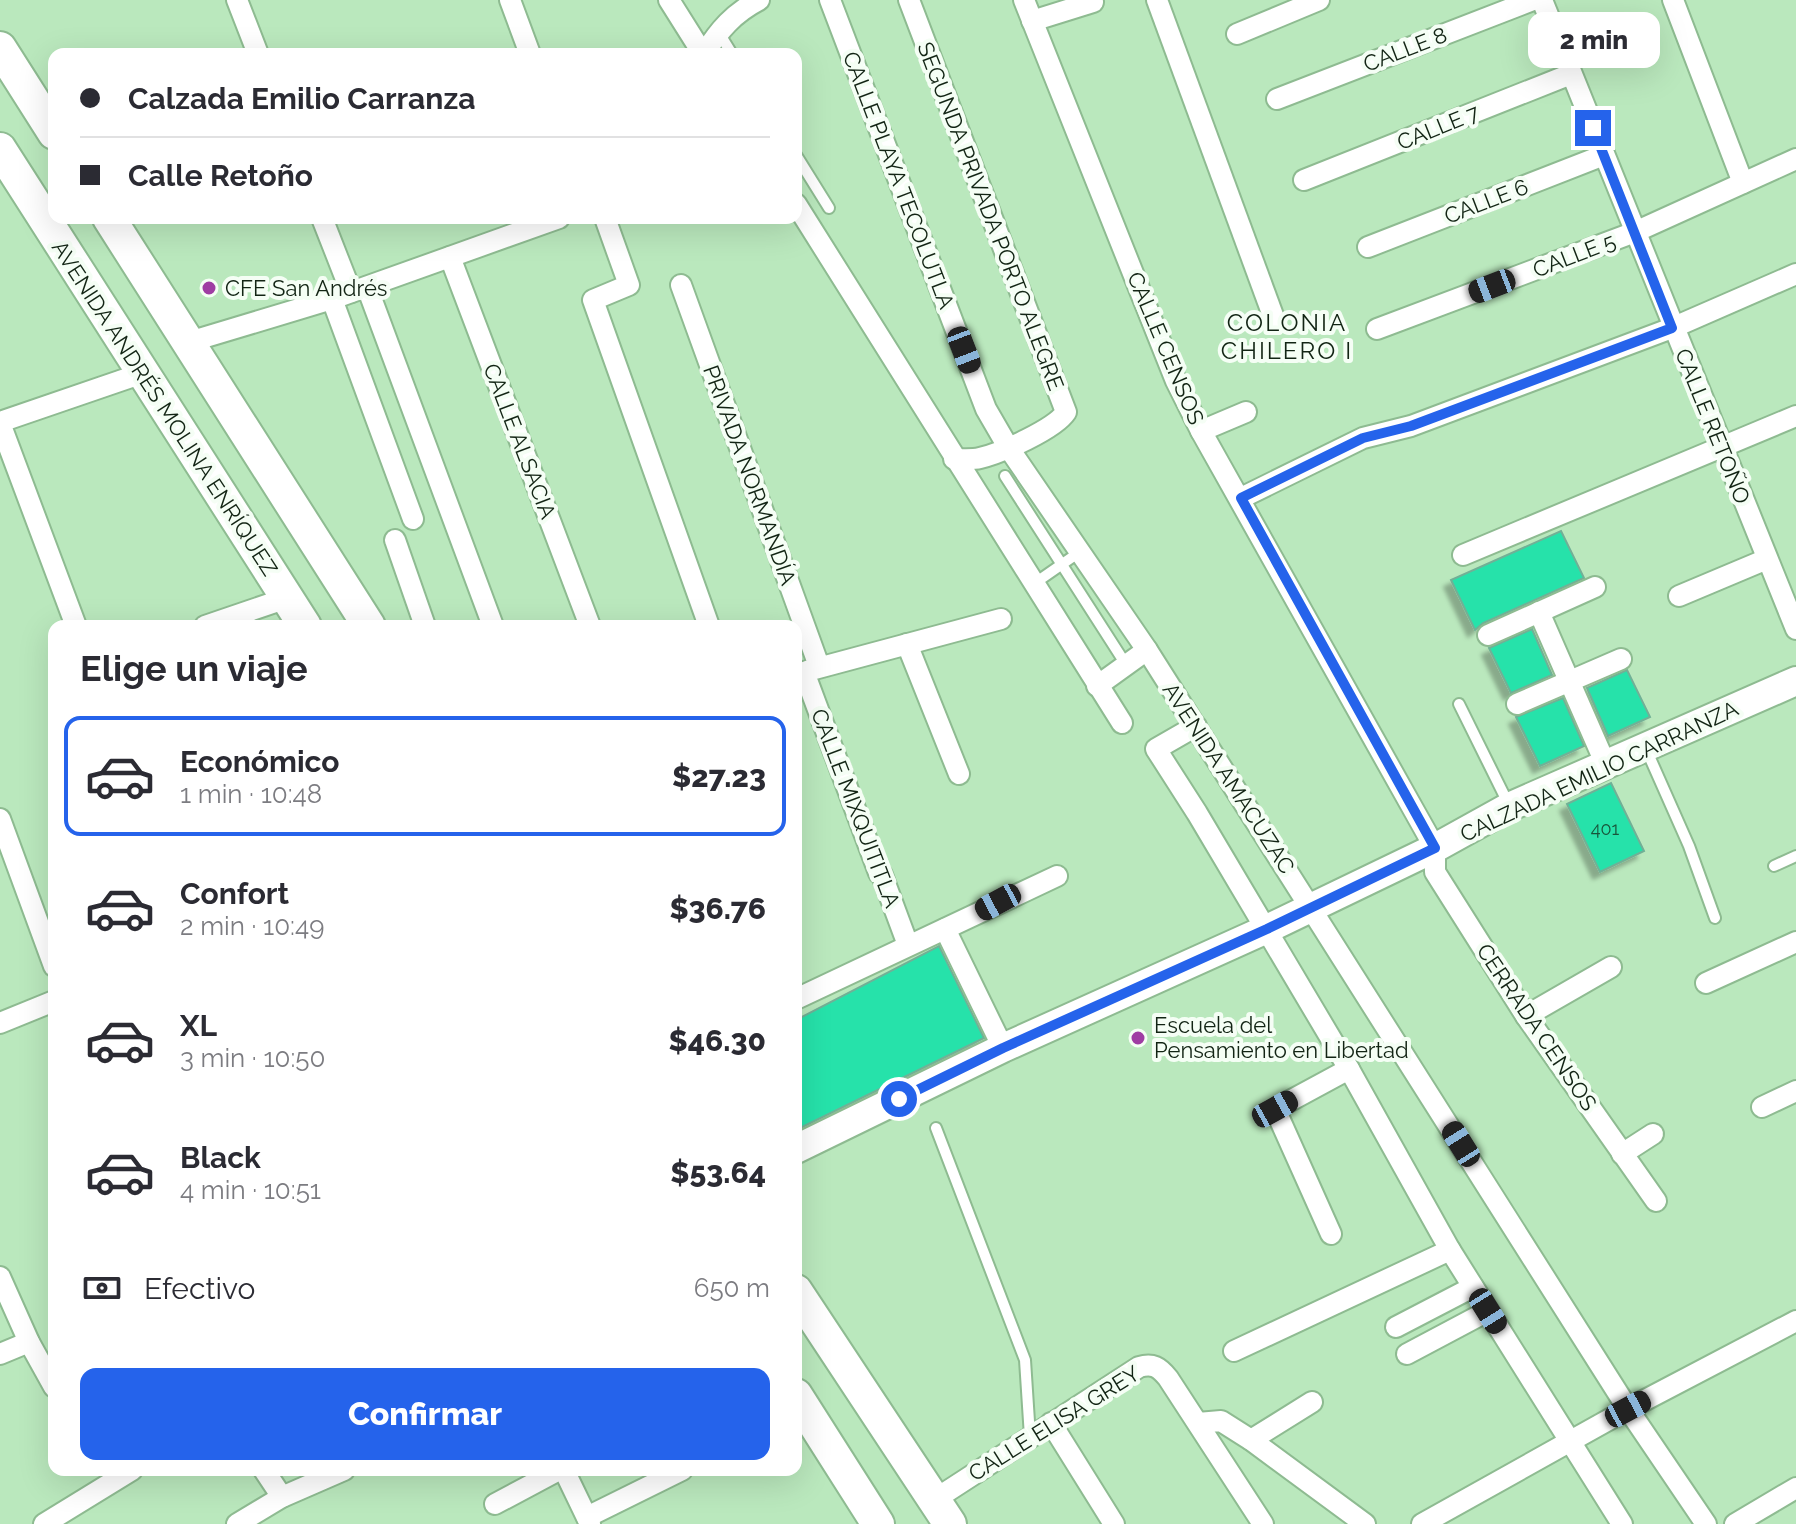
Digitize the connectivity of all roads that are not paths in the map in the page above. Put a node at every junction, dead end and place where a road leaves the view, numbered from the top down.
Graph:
1 (237, 0) edge
2 (510, 0) edge
3 (669, 0) edge
4 (759, 0) edge
5 (830, 0) edge
6 (909, 0) edge
7 (1024, 0) edge
8 (1157, 0) edge
9 (1319, 0) edge
10 (1533, 0) edge
11 (1542, 0) edge
12 (1673, 0) edge
13 (1093, 2) dead end
14 (736, 5) edge
15 (1032, 21) junction
16 (718, 31) junction
17 (1237, 34) dead end
18 (0, 48) edge
19 (256, 48) edge
20 (528, 48) edge
21 (700, 48) edge
22 (708, 48) edge
23 (728, 48) edge
24 (1571, 74) junction
25 (1277, 99) dead end
26 (48, 119) edge
27 (0, 149) edge
28 (1604, 155) junction
29 (1796, 159) edge
30 (802, 165) edge
31 (1304, 180) dead end
32 (1743, 183) junction
33 (829, 208) dead end
34 (802, 214) edge
35 (113, 224) edge
36 (324, 224) edge
37 (542, 224) edge
38 (607, 224) edge
39 (1635, 232) junction
40 (1368, 247) dead end
41 (450, 257) junction
42 (1796, 274) edge
43 (681, 285) dead end
44 (350, 293) junction
45 (1275, 321) dead end
46 (1672, 328) junction
47 (1377, 329) dead end
48 (189, 342) junction
49 (143, 373) junction
50 (1246, 412) dead end
51 (1796, 416) edge
52 (0, 423) edge
53 (1201, 431) junction
54 (1008, 447) junction
55 (1722, 448) junction
56 (954, 459) junction
57 (1005, 476) dead end
58 (1241, 498) junction
59 (413, 519) dead end
60 (395, 540) dead end
61 (1081, 551) junction
62 (1463, 555) dead end
63 (1767, 559) junction
64 (1063, 565) junction
65 (1035, 583) junction
66 (1595, 587) dead end
67 (1679, 596) dead end
68 (287, 598) junction
69 (1539, 612) junction
70 (1001, 619) dead end
71 (74, 620) edge
72 (223, 620) edge
73 (301, 620) edge
74 (365, 620) edge
75 (423, 620) edge
76 (490, 620) edge
77 (588, 620) edge
78 (707, 620) edge
79 (790, 620) edge
80 (1796, 629) edge
81 (1488, 635) dead end
82 (907, 644) junction
83 (1147, 650) junction
84 (1621, 659) dead end
85 (1125, 663) junction
86 (807, 671) edge
87 (1569, 681) junction
88 (1796, 681) edge
89 (1097, 686) junction
90 (1459, 704) dead end
91 (1517, 704) dead end
92 (1122, 723) dead end
93 (1196, 726) junction
94 (1645, 747) junction
95 (1606, 765) junction
96 (959, 774) dead end
97 (1509, 807) junction
98 (0, 819) edge
99 (1435, 848) junction
100 (1796, 856) edge
101 (1774, 866) dead end
102 (1057, 876) dead end
103 (1311, 907) junction
104 (1715, 918) dead end
105 (945, 929) junction
106 (1267, 929) junction
107 (1796, 942) edge
108 (908, 945) junction
109 (48, 950) edge
110 (1611, 967) dead end
111 (1706, 983) dead end
112 (802, 996) edge
113 (48, 1003) edge
114 (1526, 1016) junction
115 (0, 1023) edge
116 (1003, 1048) junction
117 (1349, 1069) junction
118 (1796, 1091) edge
119 (1762, 1107) dead end
120 (936, 1128) dead end
121 (1653, 1134) dead end
122 (802, 1146) edge
123 (1622, 1154) junction
124 (1656, 1201) dead end
125 (1331, 1234) dead end
126 (1450, 1250) junction
127 (0, 1277) edge
128 (1473, 1287) junction
129 (802, 1300) edge
130 (1488, 1311) junction
131 (1796, 1321) edge
132 (1396, 1327) dead end
133 (29, 1342) junction
134 (1234, 1351) dead end
135 (0, 1354) edge
136 (1407, 1354) dead end
137 (48, 1376) edge
138 (1312, 1402) dead end
139 (802, 1404) edge
140 (1628, 1409) junction
141 (1051, 1423) junction
142 (1198, 1423) junction
143 (1030, 1437) junction
144 (1251, 1440) junction
145 (1569, 1441) junction
146 (268, 1476) edge
147 (330, 1476) edge
148 (549, 1476) edge
149 (564, 1476) edge
150 (671, 1476) edge
151 (105, 1477) edge
152 (1796, 1488) edge
153 (282, 1497) junction
154 (495, 1504) dead end
155 (942, 1512) edge
156 (589, 1521) edge
157 (44, 1524) edge
158 (237, 1524) edge
159 (878, 1524) edge
160 (1114, 1524) edge
161 (1263, 1524) edge
162 (1365, 1524) edge
163 (1422, 1524) edge
164 (1622, 1524) edge
165 (1706, 1524) edge
166 (1735, 1524) edge

1 - 19 street
2 - 20 street
3 - 21 street
4 - 14 street
5 - 54 street, CALLE PLAYA TECOLUTLA
6 - 54 street, SEGUNDA PRIVADA PORTO ALEGRE
7 - 15 street, CALLE CENSOS
8 - 45 street
9 - 17 street
10 - 25 street, CALLE 8
11 - 24 street, CALLE RETOÑO
12 - 32 street
13 - 15 street
14 - 16 street
15 - 53 street, CALLE CENSOS
16 - 22 street
16 - 23 lane
18 - 26 main road
24 - 28 street, CALLE RETOÑO
24 - 31 street, CALLE 7
27 - 49 main road, AVENIDA ANDRÉS MOLINA ENRÍQUEZ
28 - 39 street, CALLE RETOÑO
28 - 40 street, CALLE 6
29 - 32 street, CALLE 5
30 - 33 lane
32 - 39 street, CALLE 5
34 - 56 street
35 - 48 main road
36 - 44 street
37 - 41 street
38 - 78 street
39 - 46 street, CALLE RETOÑO
39 - 47 street, CALLE 5
41 - 44 street
41 - 77 street, CALLE ALSACIA
42 - 46 street
43 - 79 street, PRIVADA NORMANDÍA
44 - 48 street
44 - 59 street
44 - 76 street
46 - 55 street, CALLE RETOÑO
46 - 58 street
48 - 74 main road
49 - 52 street
49 - 68 main road, AVENIDA ANDRÉS MOLINA ENRÍQUEZ
50 - 53 street
51 - 55 street
52 - 71 street
53 - 58 street, CALLE CENSOS
54 - 56 street
54 - 61 street, AVENIDA AMACUZAC
55 - 62 street
55 - 63 street, CALLE RETOÑO
56 - 65 street
57 - 64 lane
58 - 99 street, CALLE CENSOS
60 - 75 street
61 - 64 lane
61 - 83 street, AVENIDA AMACUZAC
63 - 67 street
63 - 80 street, CALLE RETOÑO
64 - 65 lane
64 - 85 lane
65 - 89 street
66 - 69 street
68 - 72 street
68 - 73 main road, AVENIDA ANDRÉS MOLINA ENRÍQUEZ
69 - 81 street
69 - 87 street
70 - 82 street
82 - 86 street
82 - 96 street
83 - 85 street
83 - 93 street, AVENIDA AMACUZAC
84 - 87 street
85 - 89 street
86 - 108 street, CALLE MIXQUITITLA
87 - 91 street
87 - 95 street
88 - 94 street, CALZADA EMILIO CARRANZA
89 - 92 street
90 - 97 lane
93 - 103 street, AVENIDA AMACUZAC
93 - 106 street, AVENIDA AMACUZAC
94 - 95 street, CALZADA EMILIO CARRANZA
94 - 104 lane
95 - 97 street, CALZADA EMILIO CARRANZA
97 - 99 street, CALZADA EMILIO CARRANZA
98 - 109 street
99 - 103 street, CALZADA EMILIO CARRANZA
99 - 114 street, CERRADA CENSOS
100 - 101 lane
102 - 105 street
103 - 106 street, CALZADA EMILIO CARRANZA
103 - 140 street, AVENIDA AMACUZAC
105 - 108 street
105 - 116 street
106 - 116 street, CALZADA EMILIO CARRANZA
106 - 117 street, AVENIDA AMACUZAC
107 - 111 street
108 - 112 street
110 - 114 street
113 - 115 street
114 - 123 street, CERRADA CENSOS
116 - 122 street, CALZADA EMILIO CARRANZA
117 - 125 street
117 - 126 street, AVENIDA AMACUZAC
118 - 119 street
120 - 143 lane
121 - 123 street
123 - 124 street, CERRADA CENSOS
126 - 128 street, AVENIDA AMACUZAC
126 - 134 street
127 - 133 street
128 - 130 street, AVENIDA AMACUZAC
128 - 132 street
129 - 155 main road
130 - 136 street
130 - 145 street, AVENIDA AMACUZAC
131 - 140 street
133 - 135 street
133 - 137 street
138 - 144 street
139 - 159 main road
140 - 145 street
140 - 165 street, AVENIDA AMACUZAC
141 - 142 street, CALLE ELISA GREY
141 - 143 street, CALLE ELISA GREY
141 - 160 street
142 - 144 street
142 - 161 street
143 - 155 street, CALLE ELISA GREY
144 - 162 street
145 - 163 street
145 - 164 street, AVENIDA AMACUZAC
146 - 153 street
147 - 153 street
148 - 154 street
149 - 156 street
150 - 156 street
151 - 157 street
152 - 166 street
153 - 158 street

